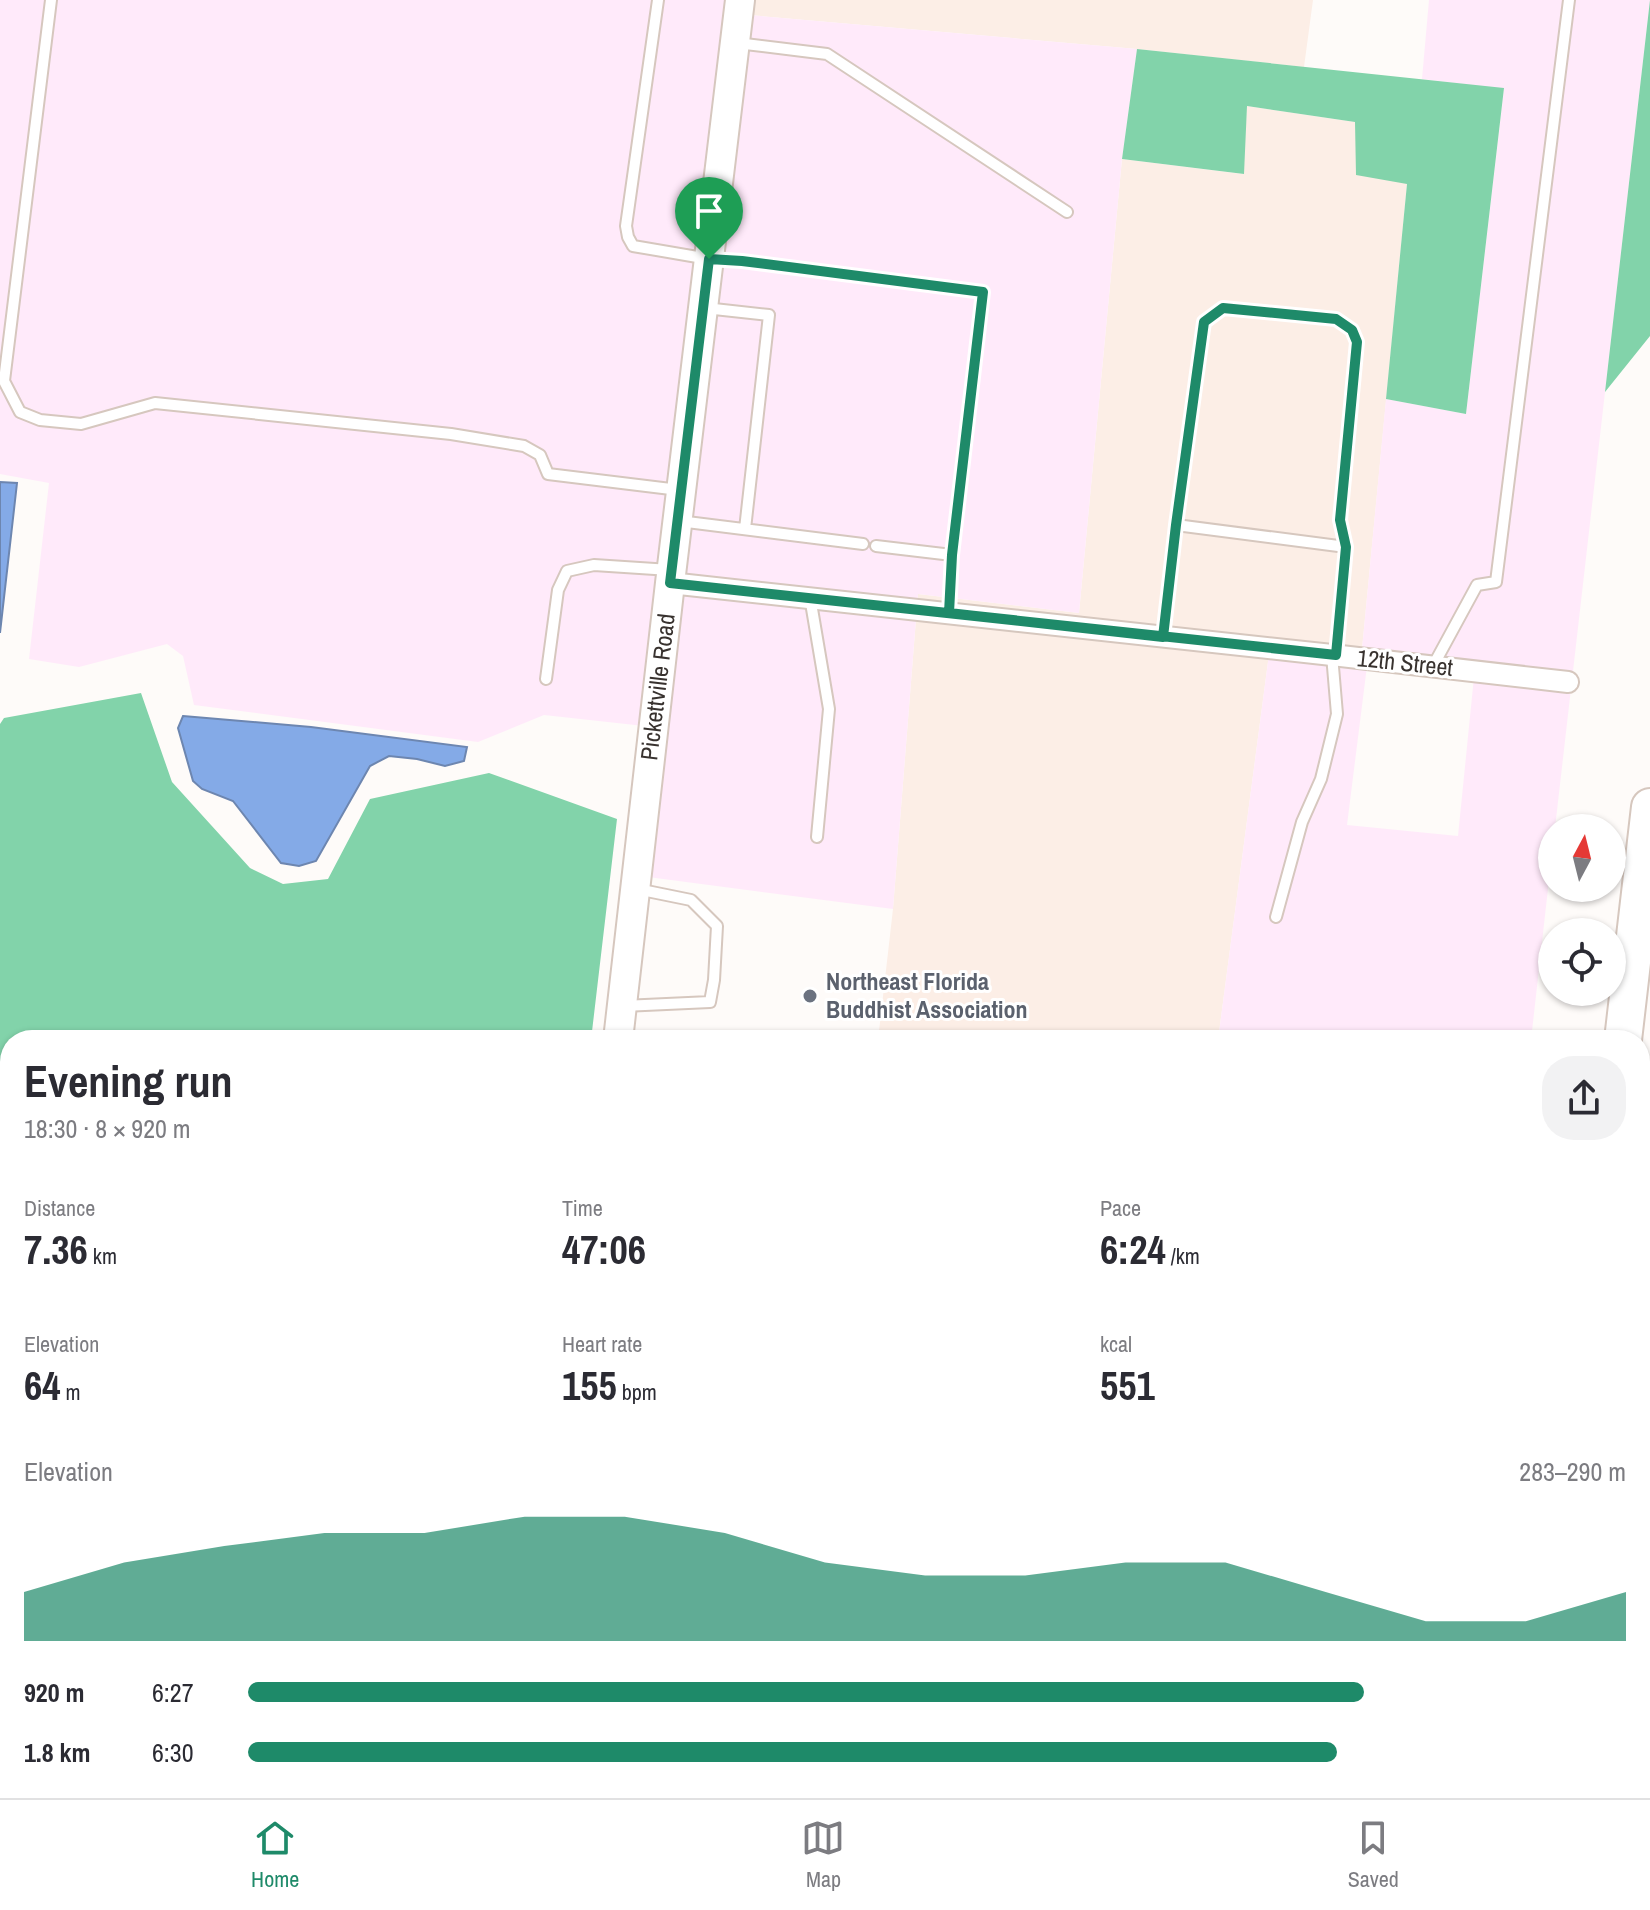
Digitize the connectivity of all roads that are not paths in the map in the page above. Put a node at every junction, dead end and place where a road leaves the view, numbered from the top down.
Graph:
1 (51, 0) edge
2 (658, 0) edge
3 (740, 0) edge
4 (1569, 0) edge
5 (735, 42) junction
6 (1067, 212) dead end
7 (709, 259) junction
8 (703, 308) junction
9 (681, 490) junction
10 (678, 521) junction
11 (1176, 525) junction
12 (745, 529) junction
13 (863, 544) dead end
14 (876, 546) dead end
15 (1346, 547) junction
16 (952, 555) junction
17 (671, 577) junction
18 (810, 597) junction
19 (949, 613) junction
20 (1163, 637) junction
21 (1334, 655) junction
22 (1433, 666) junction
23 (546, 679) dead end
24 (1568, 682) dead end
25 (1650, 807) edge
26 (817, 837) dead end
27 (635, 888) junction
28 (1276, 917) dead end
29 (622, 1006) junction
30 (619, 1030) edge
31 (1624, 1030) edge

1 - 9 lane
2 - 7 lane
3 - 5 street, Pickettville Road
4 - 22 lane
5 - 6 lane
5 - 7 street, Pickettville Road
7 - 8 street, Pickettville Road
7 - 16 lane
8 - 9 street, Pickettville Road
8 - 12 lane
9 - 10 street, Pickettville Road
10 - 12 lane
10 - 17 street, Pickettville Road
11 - 15 lane
11 - 15 lane
11 - 20 lane
12 - 13 lane
14 - 16 lane
15 - 21 lane
16 - 19 lane
17 - 18 street, 12th Street
17 - 23 lane
17 - 27 street, Pickettville Road
18 - 19 street, 12th Street
18 - 26 lane
19 - 20 street, 12th Street
20 - 21 street, 12th Street
21 - 22 street, 12th Street
21 - 28 lane
22 - 24 street, 12th Street
25 - 31 highway
27 - 29 street, Pickettville Road
27 - 29 lane
29 - 30 street, Pickettville Road

